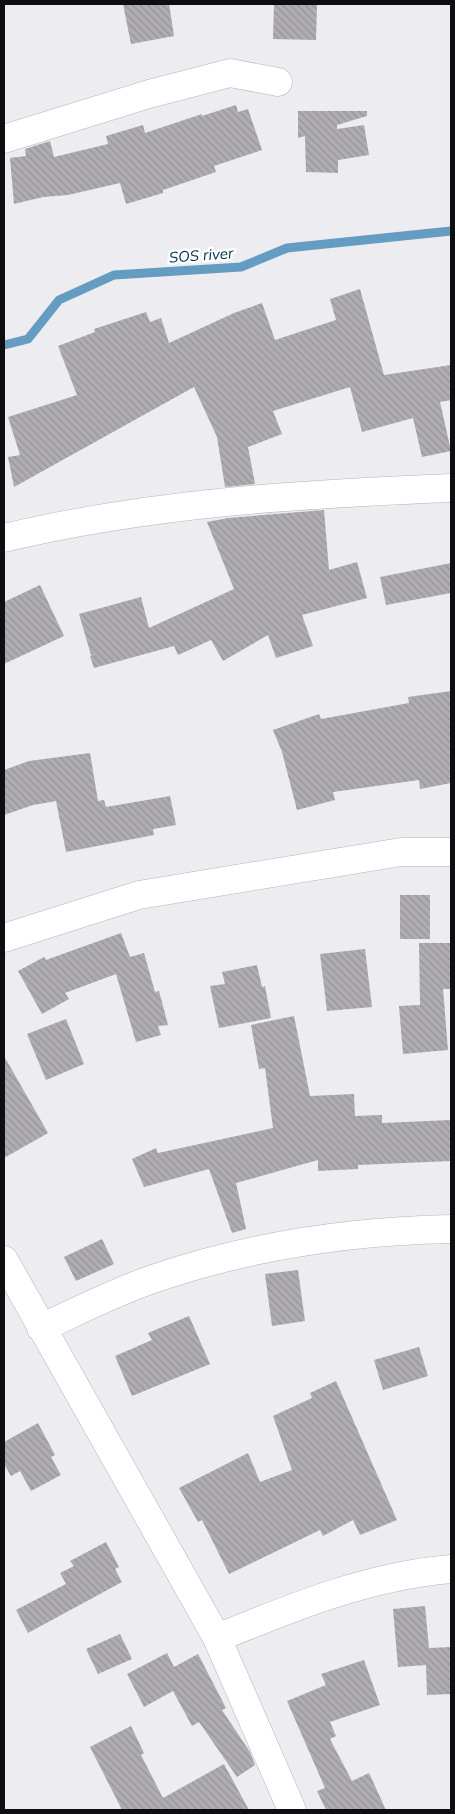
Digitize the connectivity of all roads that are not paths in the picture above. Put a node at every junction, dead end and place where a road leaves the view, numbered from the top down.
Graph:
1 (278, 82) dead end
2 (4, 139) edge
3 (451, 488) edge
4 (4, 538) edge
5 (451, 852) edge
6 (4, 938) edge
7 (451, 1230) edge
8 (4, 1260) edge
9 (41, 1328) junction
10 (451, 1569) edge
11 (217, 1638) junction
12 (292, 1810) edge

1 - 2 street
3 - 4 street
5 - 6 street
7 - 9 street
8 - 9 street
9 - 11 street
10 - 11 street
11 - 12 street

